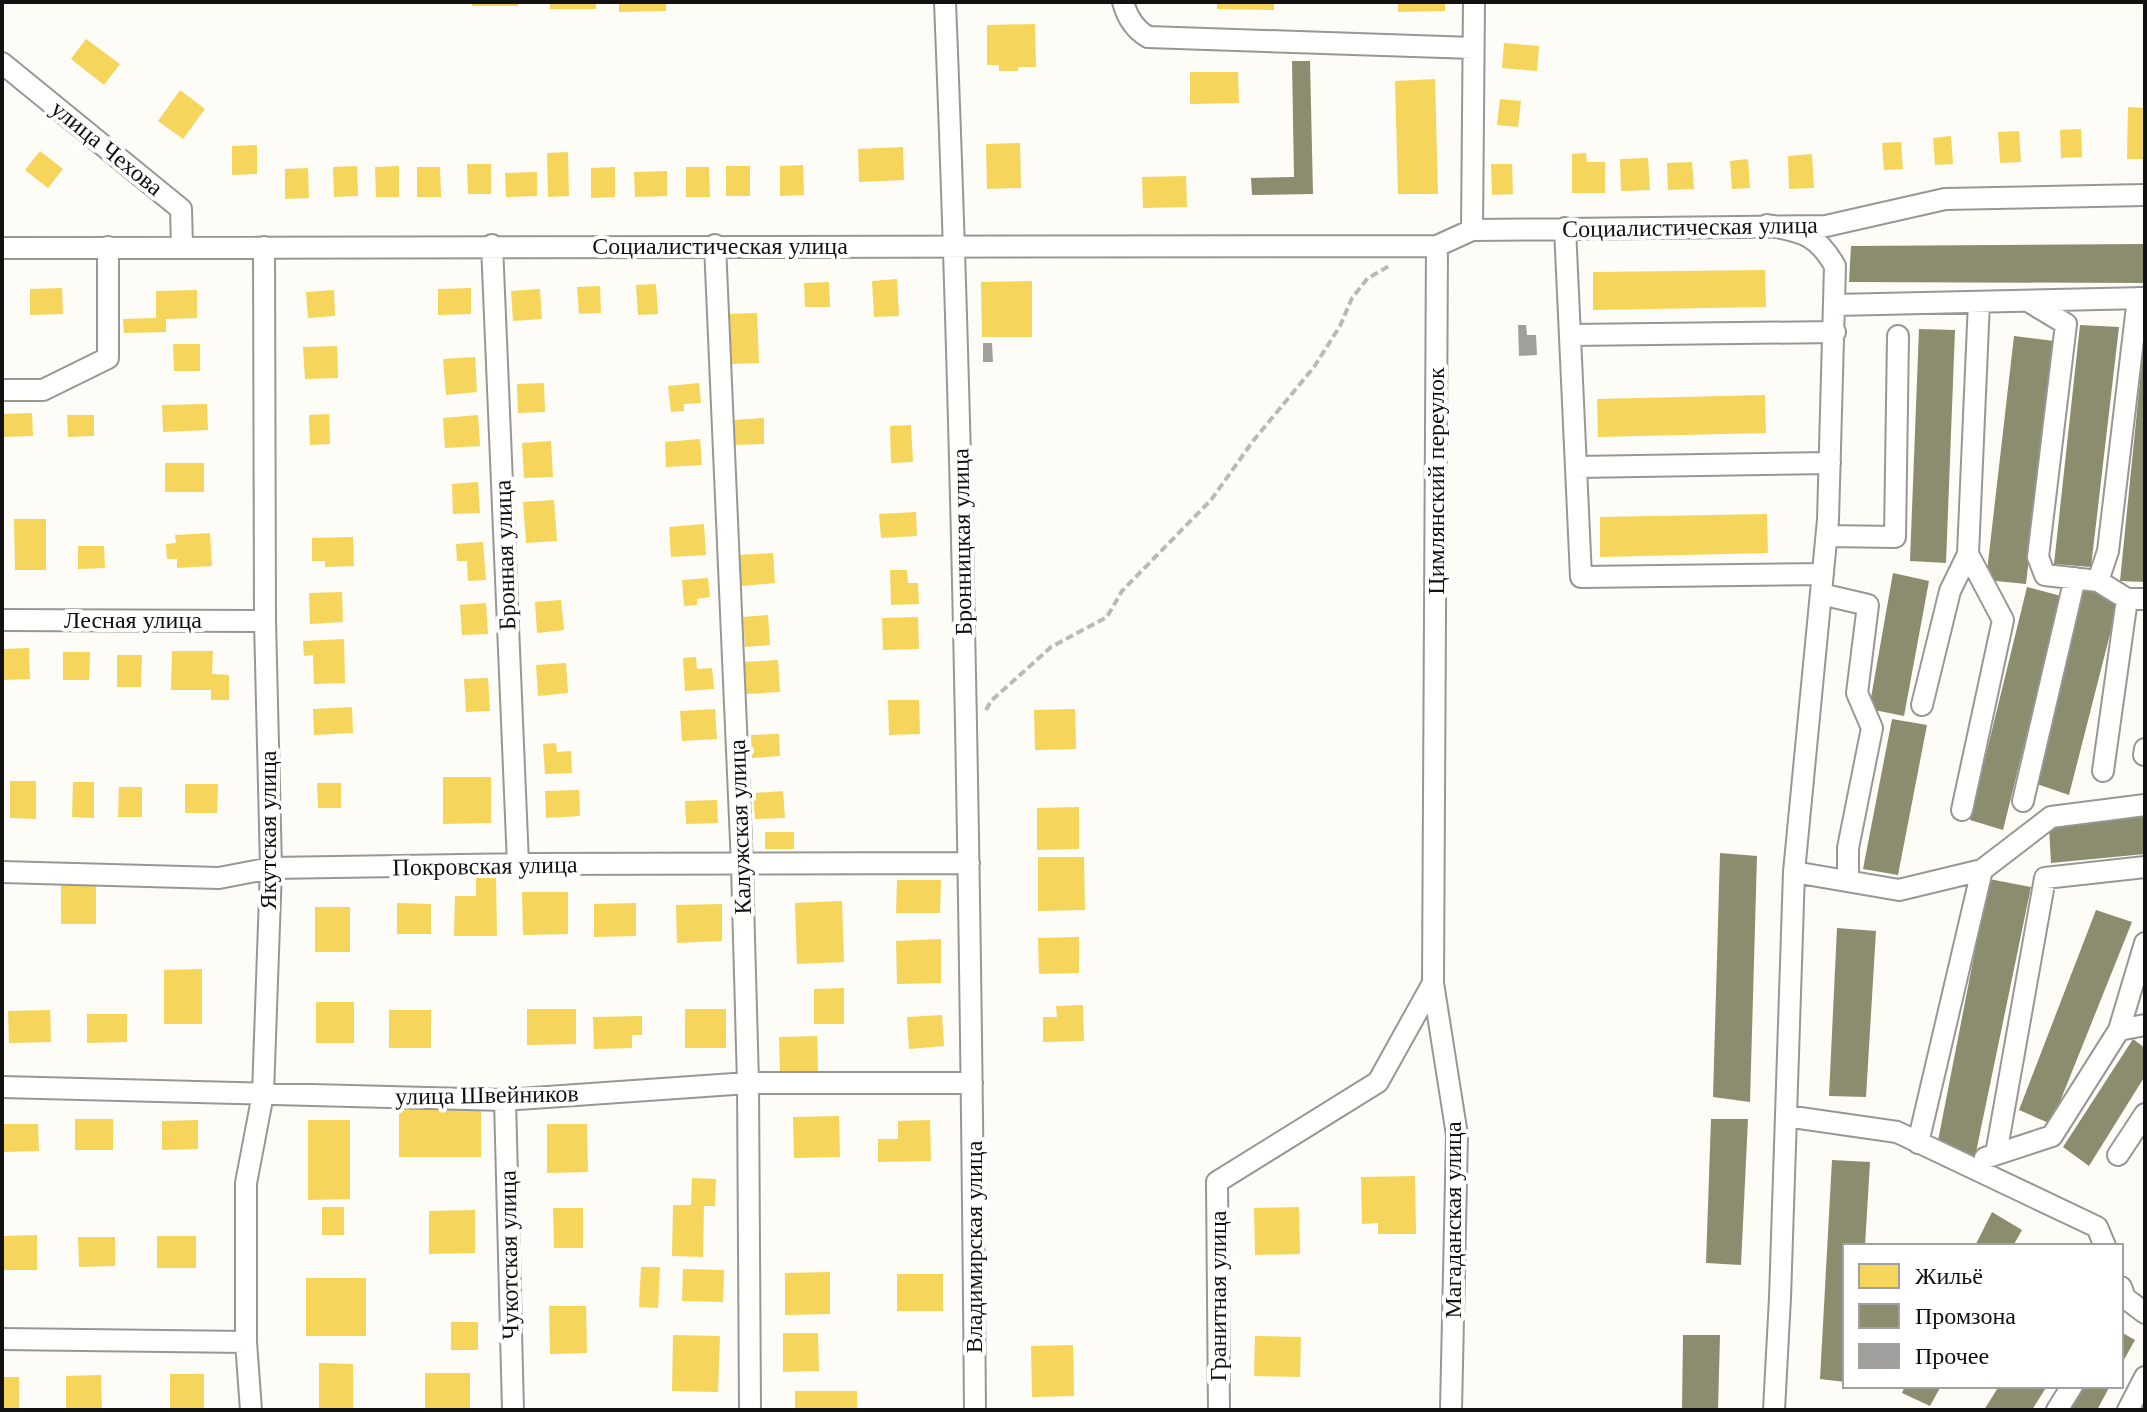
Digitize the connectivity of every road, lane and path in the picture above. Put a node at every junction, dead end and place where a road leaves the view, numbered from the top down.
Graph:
1 (945, 2) edge
2 (1123, 2) edge
3 (1474, 2) edge
4 (1473, 48) junction
5 (2, 63) edge
6 (2145, 195) edge
7 (1767, 225) junction
8 (1565, 228) junction
9 (1472, 230) junction
10 (492, 245) junction
11 (715, 245) junction
12 (1437, 246) junction
13 (108, 247) junction
14 (182, 247) junction
15 (264, 247) junction
16 (955, 247) junction
17 (2, 248) edge
18 (1394, 263) dead end
19 (2142, 298) edge
20 (2028, 301) junction
21 (1979, 302) junction
22 (1835, 305) junction
23 (1835, 332) junction
24 (1570, 335) junction
25 (1898, 336) dead end
26 (2, 390) edge
27 (1830, 463) junction
28 (1576, 467) junction
29 (1827, 536) junction
30 (1968, 554) junction
31 (2075, 578) junction
32 (2098, 581) junction
33 (1822, 584) junction
34 (2136, 599) edge
35 (2, 620) edge
36 (265, 621) junction
37 (1922, 705) dead end
38 (985, 713) dead end
39 (2145, 749) edge
40 (2144, 755) edge
41 (2103, 771) dead end
42 (2023, 801) dead end
43 (2145, 805) edge
44 (1962, 810) dead end
45 (969, 863) junction
46 (518, 864) junction
47 (742, 865) junction
48 (2145, 867) edge
49 (271, 868) junction
50 (1982, 870) junction
51 (2, 872) edge
52 (1794, 872) junction
53 (1848, 881) junction
54 (2145, 943) edge
55 (1433, 983) junction
56 (2145, 1025) edge
57 (2119, 1030) junction
58 (748, 1083) junction
59 (972, 1083) junction
60 (2, 1087) edge
61 (263, 1094) junction
62 (505, 1100) junction
63 (2145, 1114) edge
64 (1786, 1116) junction
65 (1918, 1143) junction
66 (1996, 1154) junction
67 (2118, 1155) dead end
68 (1962, 1165) junction
69 (2104, 1244) edge
70 (2123, 1298) edge
71 (2145, 1313) edge
72 (2, 1339) edge
73 (246, 1342) junction
74 (2145, 1377) edge
75 (2071, 1388) edge
76 (251, 1410) edge
77 (513, 1410) edge
78 (750, 1410) edge
79 (975, 1410) edge
80 (1219, 1410) edge
81 (1451, 1410) edge
82 (1774, 1410) edge
83 (2057, 1410) edge
84 (2128, 1410) edge

1 - 16 street, Бронницкая улица
2 - 4 street
3 - 4 street
4 - 9 street
5 - 14 street, улица Чехова
6 - 7 street, Социалистическая улица
7 - 8 street, Социалистическая улица
7 - 22 street
8 - 9 street, Социалистическая улица
8 - 24 street
9 - 12 street
10 - 11 street, Социалистическая улица
10 - 15 street, Социалистическая улица
10 - 46 street, Бронная улица
11 - 16 street, Социалистическая улица
11 - 47 street, Калужская улица
12 - 16 street, Социалистическая улица
12 - 55 street, Цимлянский переулок
13 - 14 street, Социалистическая улица
13 - 17 street, Социалистическая улица
13 - 26 street
14 - 15 street, Социалистическая улица
15 - 36 street, Якутская улица
16 - 45 street, Бронницкая улица
18 - 38 path
19 - 20 street
19 - 32 street
20 - 21 street
20 - 31 street
21 - 22 street
21 - 30 street
22 - 23 street
23 - 24 street
23 - 27 street
24 - 28 street
25 - 29 street
27 - 28 street
27 - 29 street
28 - 33 street
29 - 33 street
30 - 37 street
30 - 44 street
31 - 32 street
31 - 42 street
32 - 34 street
33 - 52 street
33 - 53 street
34 - 41 street
35 - 36 street, Лесная улица
36 - 49 street, Якутская улица
39 - 40 street
43 - 50 street
45 - 47 street, Покровская улица
45 - 59 street, Бронницкая улица
46 - 47 street, Покровская улица
46 - 49 street, Покровская улица
47 - 58 street, Калужская улица
48 - 66 street
49 - 51 street, Покровская улица
49 - 61 street, Якутская улица
50 - 53 street
50 - 65 street
52 - 53 street
52 - 64 street
54 - 57 street
55 - 80 street, Гранитная улица
55 - 81 street, Магаданская улица
56 - 57 street
57 - 66 street
58 - 59 street, улица Швейников
58 - 62 street, улица Швейников
58 - 78 street, Калужская улица
59 - 79 street, Владимирская улица
60 - 61 street, улица Швейников
61 - 62 street, улица Швейников
61 - 73 street, Якутская улица
62 - 77 street, Чукотская улица
63 - 67 street
64 - 65 street
64 - 82 street
65 - 68 street
66 - 68 street
68 - 69 street
70 - 71 street
72 - 73 street
73 - 76 street, Якутская улица
74 - 84 street
75 - 83 street

